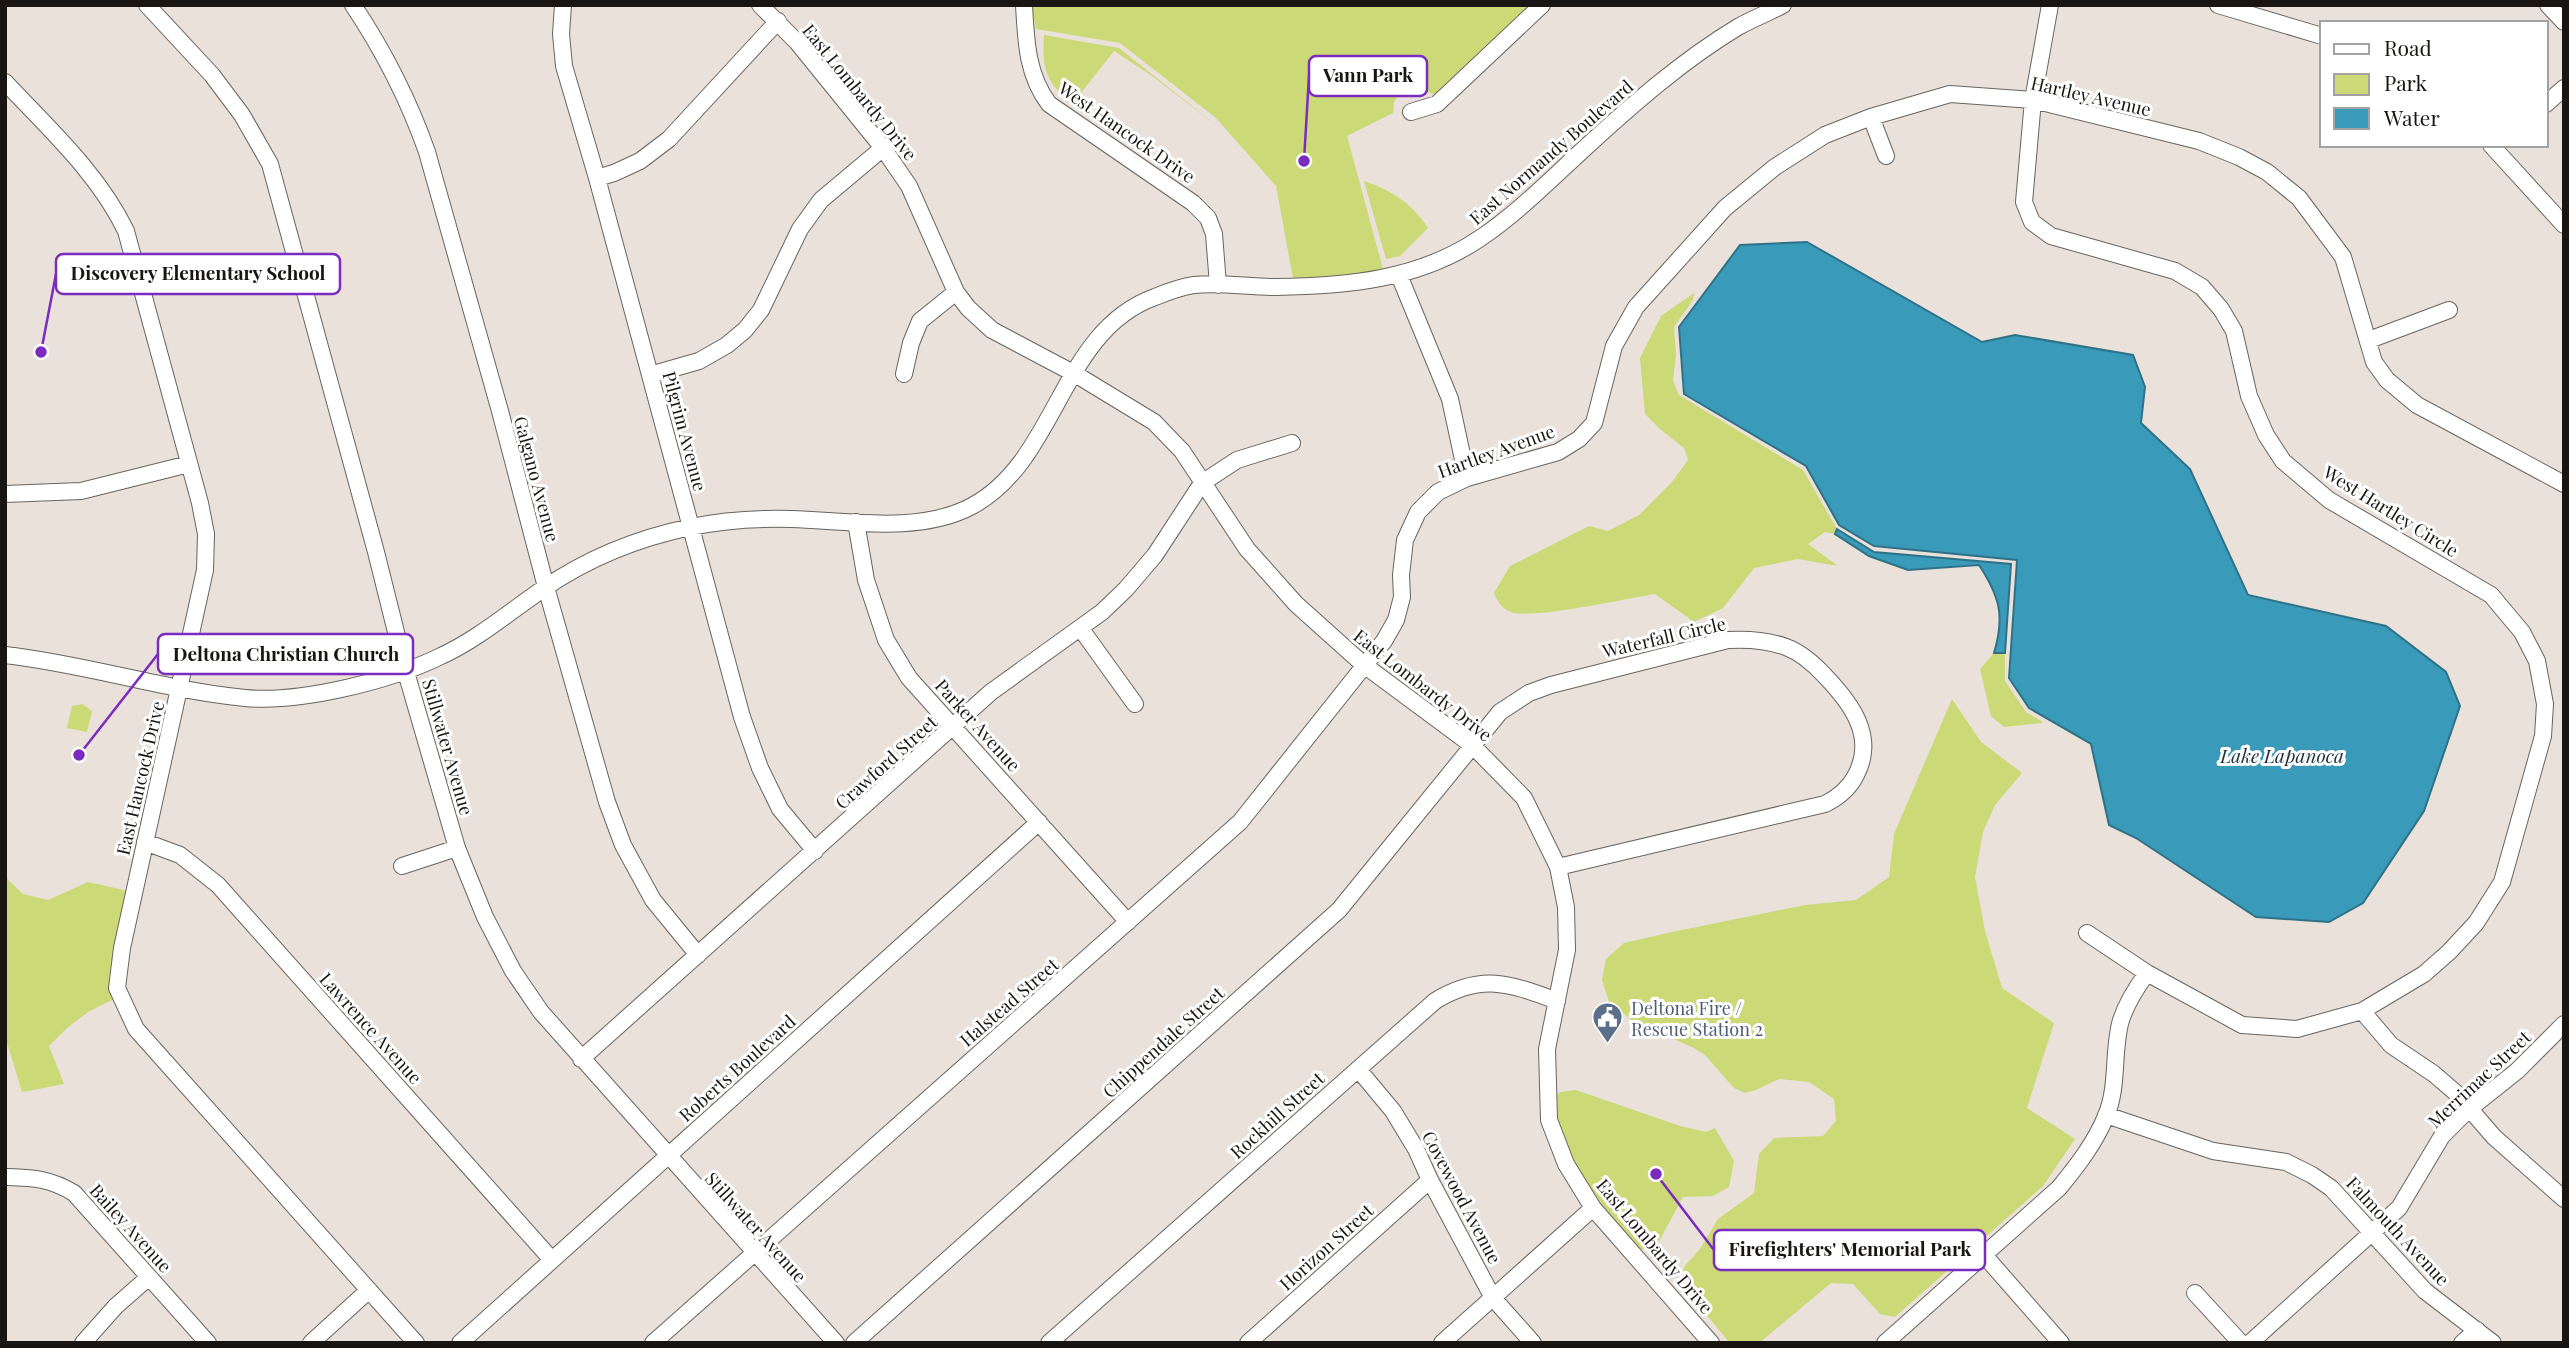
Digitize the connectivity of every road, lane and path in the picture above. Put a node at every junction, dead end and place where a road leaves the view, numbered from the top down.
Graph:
1 (147, 5) edge
2 (353, 5) edge
3 (563, 5) edge
4 (760, 5) edge
5 (1024, 5) edge
6 (1542, 5) edge
7 (1783, 5) edge
8 (2050, 5) edge
9 (2218, 5) edge
10 (2548, 5) edge
11 (778, 22) junction
12 (2564, 22) edge
13 (2320, 35) edge
14 (5, 82) edge
15 (2564, 88) edge
16 (2034, 100) junction
17 (2548, 102) edge
18 (1411, 112) dead end
19 (1871, 117) junction
20 (2496, 147) edge
21 (883, 148) junction
22 (1886, 156) dead end
23 (597, 178) junction
24 (2564, 225) edge
25 (1399, 275) junction
26 (1218, 285) junction
27 (956, 292) junction
28 (2449, 310) dead end
29 (2369, 340) junction
30 (904, 374) dead end
31 (1074, 374) junction
32 (650, 375) junction
33 (1293, 443) dead end
34 (189, 464) junction
35 (1467, 478) junction
36 (1202, 483) junction
37 (2564, 484) edge
38 (5, 494) edge
39 (856, 522) junction
40 (690, 527) junction
41 (546, 587) junction
42 (1081, 629) junction
43 (5, 655) edge
44 (1364, 665) junction
45 (406, 672) junction
46 (180, 688) junction
47 (1135, 704) dead end
48 (953, 726) junction
49 (1472, 745) junction
50 (1039, 822) junction
51 (145, 842) junction
52 (457, 848) junction
53 (815, 851) junction
54 (402, 866) dead end
55 (1558, 867) junction
56 (1128, 922) junction
57 (2087, 933) dead end
58 (698, 954) junction
59 (2147, 973) junction
60 (1557, 1002) junction
61 (2361, 1011) junction
62 (2564, 1024) edge
63 (581, 1059) junction
64 (1358, 1069) junction
65 (2468, 1110) junction
66 (2106, 1115) junction
67 (667, 1157) junction
68 (5, 1177) edge
69 (1430, 1180) junction
70 (2564, 1199) edge
71 (1593, 1208) junction
72 (2372, 1233) junction
73 (754, 1253) junction
74 (1984, 1255) junction
75 (552, 1259) junction
76 (149, 1277) junction
77 (369, 1290) junction
78 (2194, 1293) dead end
79 (1493, 1297) junction
80 (2477, 1330) junction
81 (83, 1343) edge
82 (208, 1343) edge
83 (311, 1343) edge
84 (416, 1343) edge
85 (460, 1343) edge
86 (653, 1343) edge
87 (836, 1343) edge
88 (854, 1343) edge
89 (1049, 1343) edge
90 (1248, 1343) edge
91 (1442, 1343) edge
92 (1533, 1343) edge
93 (1712, 1343) edge
94 (1885, 1343) edge
95 (2061, 1343) edge
96 (2241, 1343) edge
97 (2249, 1343) edge
98 (2462, 1343) edge
99 (2493, 1343) edge

1 - 45 street, Stillwater Avenue
2 - 41 street, Galgano Avenue
3 - 23 street, Pilgrim Avenue
4 - 11 street, East Lombardy Drive
5 - 26 street, West Hancock Drive
6 - 18 street
7 - 25 street, East Normandy Boulevard
8 - 16 street, West Hartley Circle
9 - 13 street
10 - 12 street
11 - 21 street, East Lombardy Drive
11 - 23 street
14 - 34 street, East Hancock Drive
15 - 17 street
16 - 19 street, Hartley Avenue
16 - 29 street, Hartley Avenue
16 - 61 street, West Hartley Circle
19 - 22 street
19 - 35 street, Hartley Avenue
20 - 24 street
21 - 27 street, East Lombardy Drive
21 - 32 street
23 - 32 street, Pilgrim Avenue
25 - 26 street, East Normandy Boulevard
25 - 35 street
26 - 31 street, East Normandy Boulevard
27 - 30 street
27 - 31 street, East Lombardy Drive
28 - 29 street
29 - 37 street, Hartley Avenue
31 - 36 street, East Lombardy Drive
31 - 39 street, East Normandy Boulevard
32 - 40 street, Pilgrim Avenue
33 - 36 street
34 - 38 street
34 - 46 street, East Hancock Drive
35 - 44 street, Hartley Avenue
36 - 42 street, Crawford Street
36 - 44 street, East Lombardy Drive
39 - 40 street, East Normandy Boulevard
39 - 48 street, Parker Avenue
40 - 41 street, East Normandy Boulevard
40 - 53 street, Pilgrim Avenue
41 - 45 street, East Normandy Boulevard
41 - 58 street, Galgano Avenue
42 - 47 street
42 - 48 street, Crawford Street
43 - 46 street, East Normandy Boulevard
44 - 49 street, East Lombardy Drive
44 - 56 street, Halstead Street
45 - 46 street, East Normandy Boulevard
45 - 52 street, Stillwater Avenue
46 - 51 street, East Hancock Drive
48 - 50 street, Parker Avenue
48 - 53 street, Crawford Street
49 - 55 street, East Lombardy Drive
49 - 55 street, Waterfall Circle
49 - 88 street, Chippendale Street
50 - 56 street, Parker Avenue
50 - 67 street, Roberts Boulevard
51 - 75 street, Lawrence Avenue
51 - 77 street, East Hancock Drive
52 - 54 street
52 - 63 street, Stillwater Avenue
53 - 58 street, Crawford Street
55 - 60 street, East Lombardy Drive
56 - 73 street, Halstead Street
57 - 59 street, West Hartley Circle
58 - 63 street, Crawford Street
59 - 61 street, West Hartley Circle
59 - 66 street
60 - 64 street, Rockhill Street
60 - 71 street, East Lombardy Drive
61 - 65 street
62 - 65 street, Merrimac Street
63 - 67 street, Stillwater Avenue
64 - 69 street, Covewood Avenue
64 - 89 street, Rockhill Street
65 - 70 street
65 - 72 street, Merrimac Street
66 - 72 street, Falmouth Avenue
66 - 74 street
67 - 73 street, Stillwater Avenue
67 - 75 street, Roberts Boulevard
68 - 76 street, Bailey Avenue
69 - 79 street, Covewood Avenue
69 - 90 street, Horizon Street
71 - 79 street
71 - 93 street, East Lombardy Drive
72 - 80 street, Falmouth Avenue
72 - 97 street, Merrimac Street
73 - 86 street, Halstead Street
73 - 87 street, Stillwater Avenue
74 - 94 street
74 - 95 street
75 - 85 street, Roberts Boulevard
76 - 81 street
76 - 82 street, Bailey Avenue
77 - 83 street
77 - 84 street, East Hancock Drive
78 - 96 street
79 - 91 street
79 - 92 street, Covewood Avenue
80 - 98 street
80 - 99 street, Falmouth Avenue

